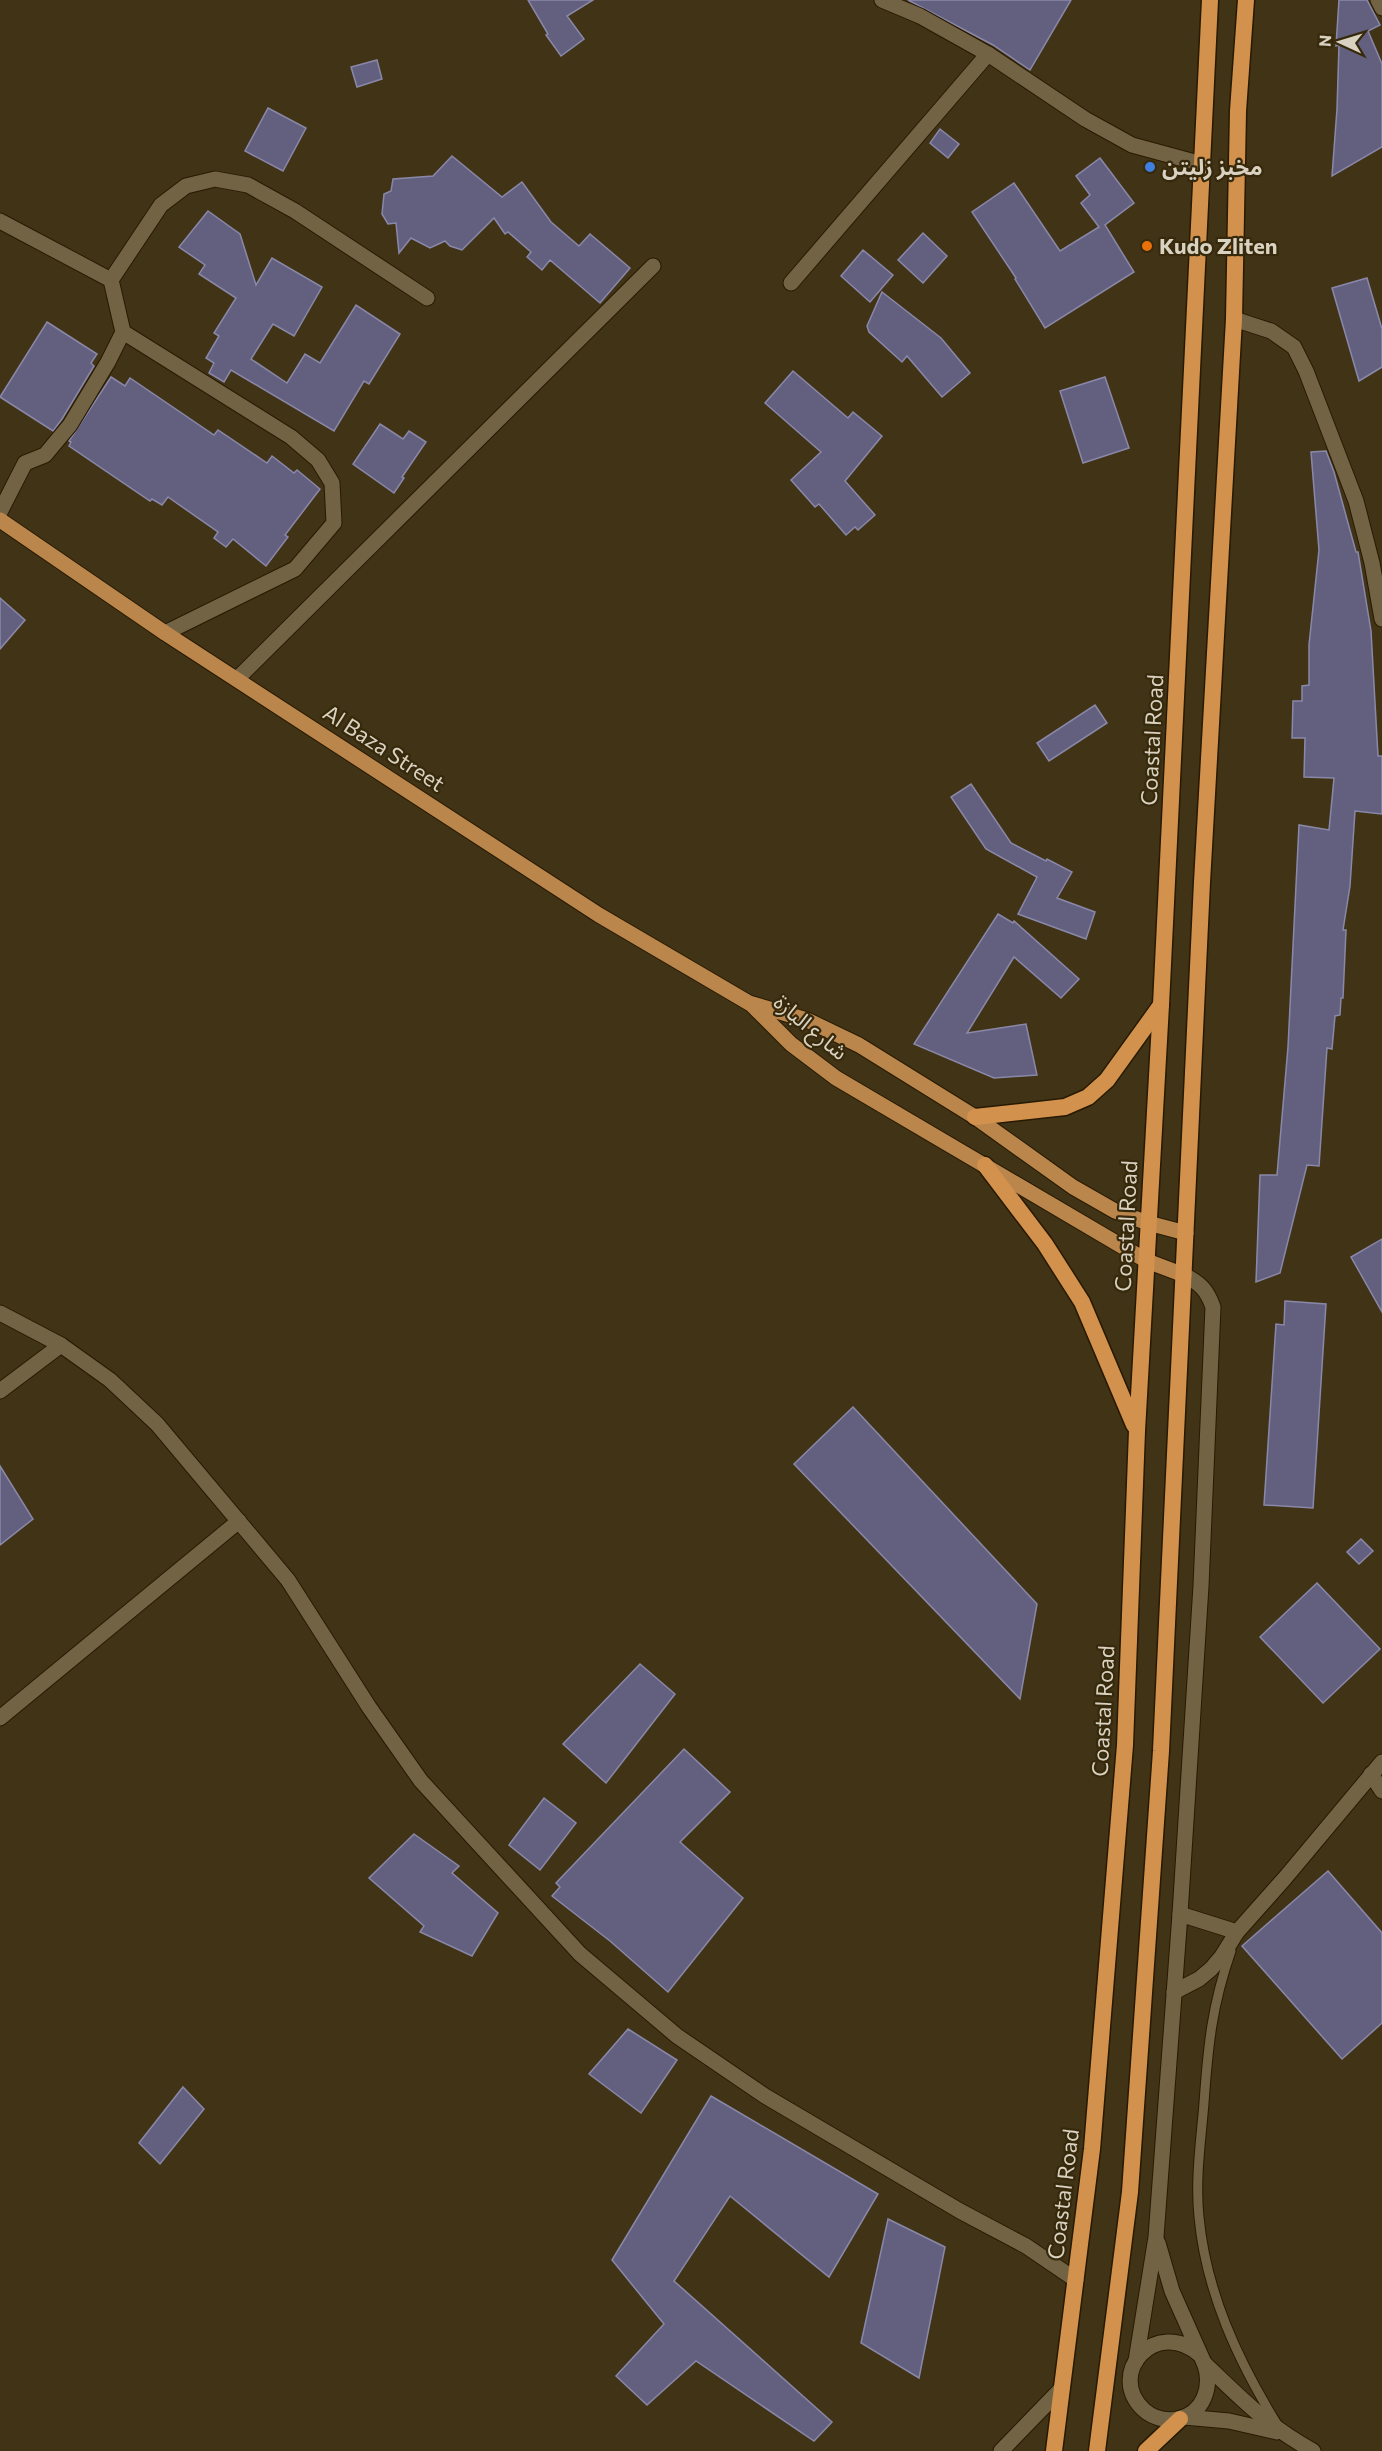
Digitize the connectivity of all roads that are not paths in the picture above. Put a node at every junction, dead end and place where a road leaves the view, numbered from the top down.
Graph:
1 (882, 0) edge
2 (1210, 0) edge
3 (1246, 0) edge
4 (1378, 0) edge
5 (1382, 8) edge
6 (987, 54) junction
7 (1202, 164) junction
8 (0, 221) edge
9 (653, 266) dead end
10 (111, 280) junction
11 (791, 283) dead end
12 (427, 298) dead end
13 (1234, 319) junction
14 (123, 332) junction
15 (0, 512) edge
16 (0, 520) edge
17 (1382, 619) edge
18 (165, 633) junction
19 (237, 679) junction
20 (750, 1003) junction
21 (1161, 1005) junction
22 (975, 1117) junction
23 (985, 1165) junction
24 (1148, 1223) junction
25 (1186, 1233) junction
26 (1147, 1262) junction
27 (1184, 1275) junction
28 (0, 1313) edge
29 (61, 1346) junction
30 (0, 1391) edge
31 (1137, 1431) junction
32 (239, 1521) junction
33 (0, 1718) edge
34 (1382, 1762) edge
35 (1371, 1774) junction
36 (1382, 1791) edge
37 (1180, 1914) junction
38 (1237, 1932) junction
39 (1174, 1992) junction
40 (1156, 2237) junction
41 (1076, 2280) junction
42 (1201, 2358) junction
43 (1136, 2361) junction
44 (1062, 2388) junction
45 (1182, 2418) junction
46 (1283, 2434) junction
47 (1001, 2451) edge
48 (1054, 2451) edge
49 (1097, 2451) edge
50 (1146, 2451) edge
51 (1313, 2451) edge

1 - 6 street
2 - 7 highway, Coastal Road
3 - 13 highway
4 - 5 street
6 - 7 street
6 - 11 street
7 - 21 highway, Coastal Road
8 - 10 street
9 - 19 street
10 - 12 street
10 - 14 street
13 - 17 street
13 - 25 highway
14 - 15 street
14 - 18 street
16 - 18 main road, Al Baza Street
18 - 19 main road, Al Baza Street
19 - 20 main road, Al Baza Street
20 - 22 main road, شارع البازة
20 - 23 main road, شارع البازة
21 - 22 highway
21 - 24 highway, Coastal Road
22 - 24 main road, شارع البازة
23 - 26 main road, شارع البازة
23 - 31 highway
24 - 25 main road, شارع البازة
24 - 26 highway, Coastal Road
25 - 27 highway
26 - 27 main road, شارع البازة
26 - 31 highway, Coastal Road
27 - 37 street
27 - 49 highway
28 - 29 street
29 - 30 street
29 - 32 street
31 - 41 highway, Coastal Road
32 - 33 street
32 - 41 street
34 - 35 street
35 - 36 street
35 - 38 street
37 - 38 street
37 - 39 street
38 - 39 street
38 - 46 lane
39 - 40 street
40 - 42 street
40 - 43 street
41 - 44 highway, Coastal Road
42 - 43 street
42 - 45 street
42 - 46 street
43 - 45 street
44 - 47 street
44 - 48 highway, Coastal Road
45 - 46 street
45 - 50 highway
46 - 51 street

